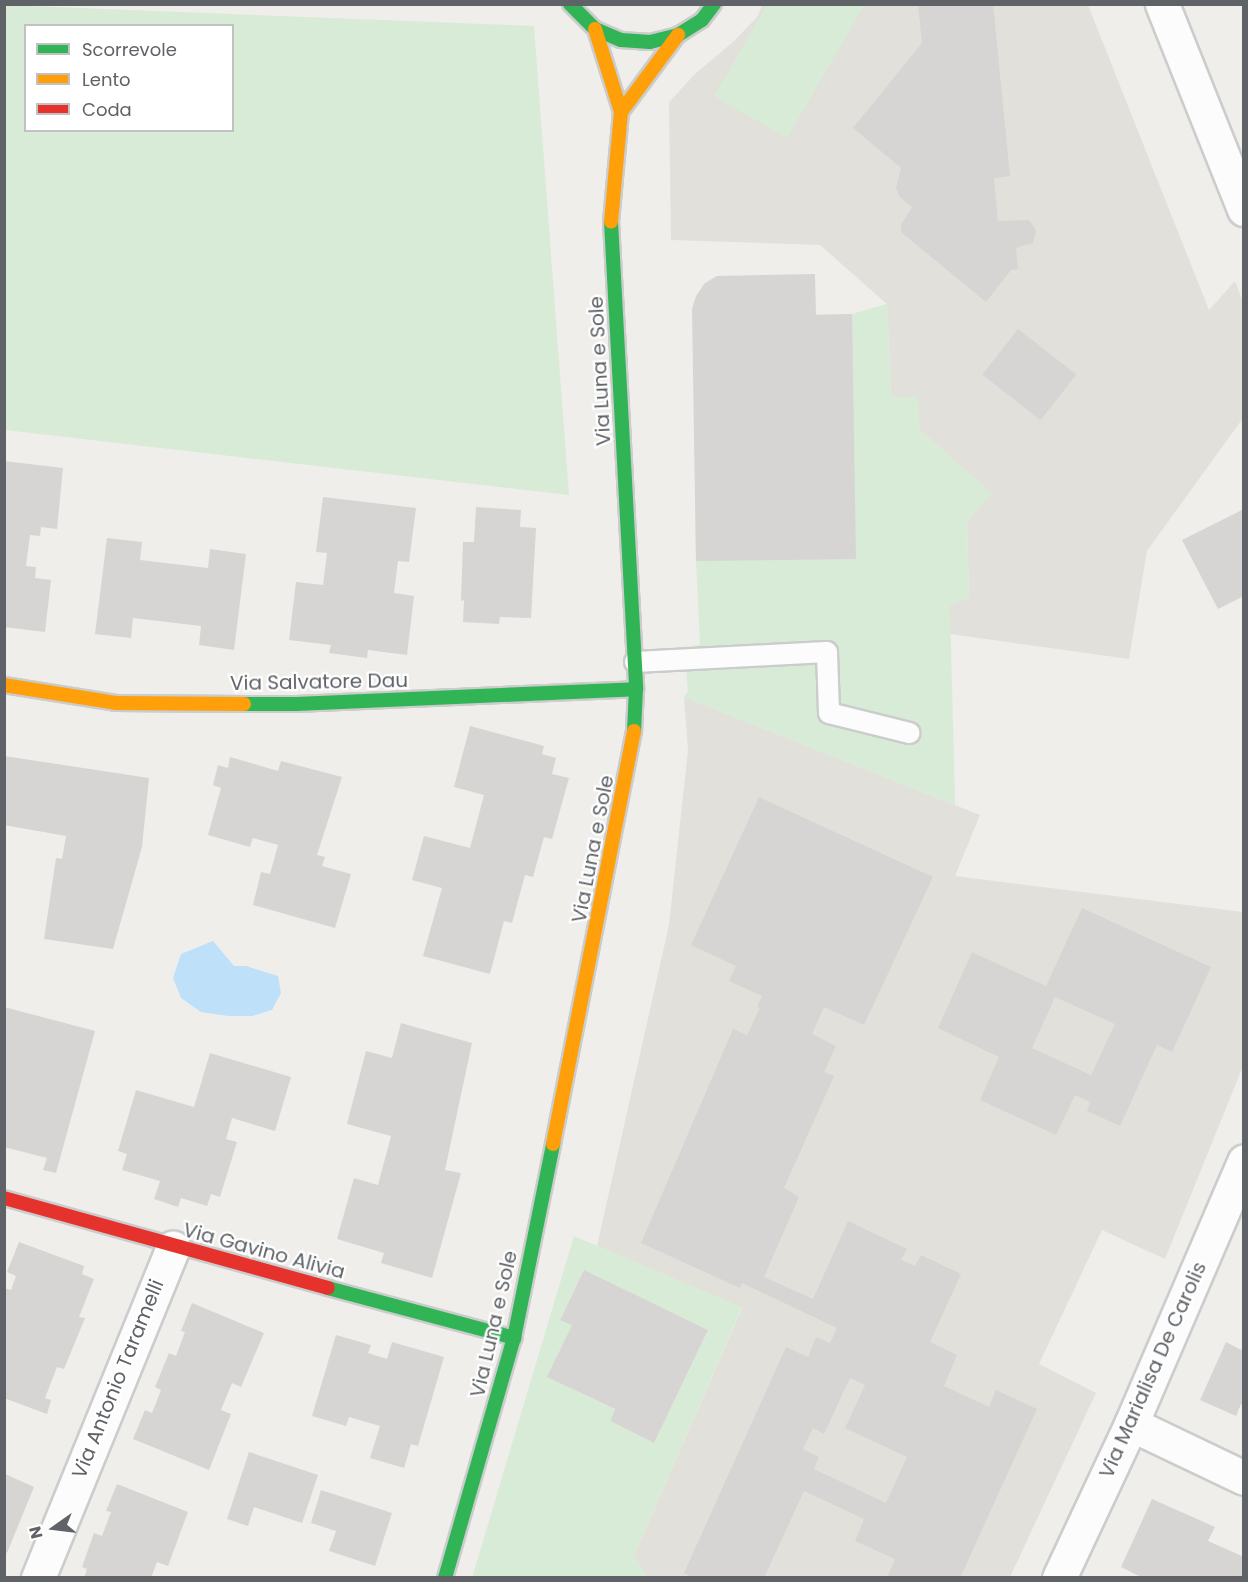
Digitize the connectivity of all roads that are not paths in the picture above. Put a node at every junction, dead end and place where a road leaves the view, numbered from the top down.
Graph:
1 (714, 4) edge
2 (1162, 4) edge
3 (569, 7) edge
4 (595, 29) junction
5 (678, 35) junction
6 (621, 112) junction
7 (1244, 209) edge
8 (635, 662) junction
9 (4, 685) edge
10 (636, 689) junction
11 (910, 733) dead end
12 (1244, 1161) edge
13 (4, 1198) edge
14 (173, 1247) junction
15 (514, 1338) junction
16 (1131, 1425) junction
17 (1244, 1478) edge
18 (38, 1578) edge
19 (446, 1578) edge
20 (1059, 1578) edge

1 - 5 street
2 - 7 street
3 - 4 street
4 - 5 street
4 - 6 street, Via Luna e Sole
5 - 6 street
6 - 8 street, Via Luna e Sole
8 - 10 street, Via Luna e Sole
8 - 11 lane
9 - 10 street, Via Salvatore Dau
10 - 15 street, Via Luna e Sole
12 - 16 street, Via Marialisa De Carolis
13 - 14 street, Via Gavino Alivia
14 - 15 street, Via Gavino Alivia
14 - 18 street, Via Antonio Taramelli
15 - 19 street, Via Luna e Sole
16 - 17 street
16 - 20 street, Via Marialisa De Carolis

